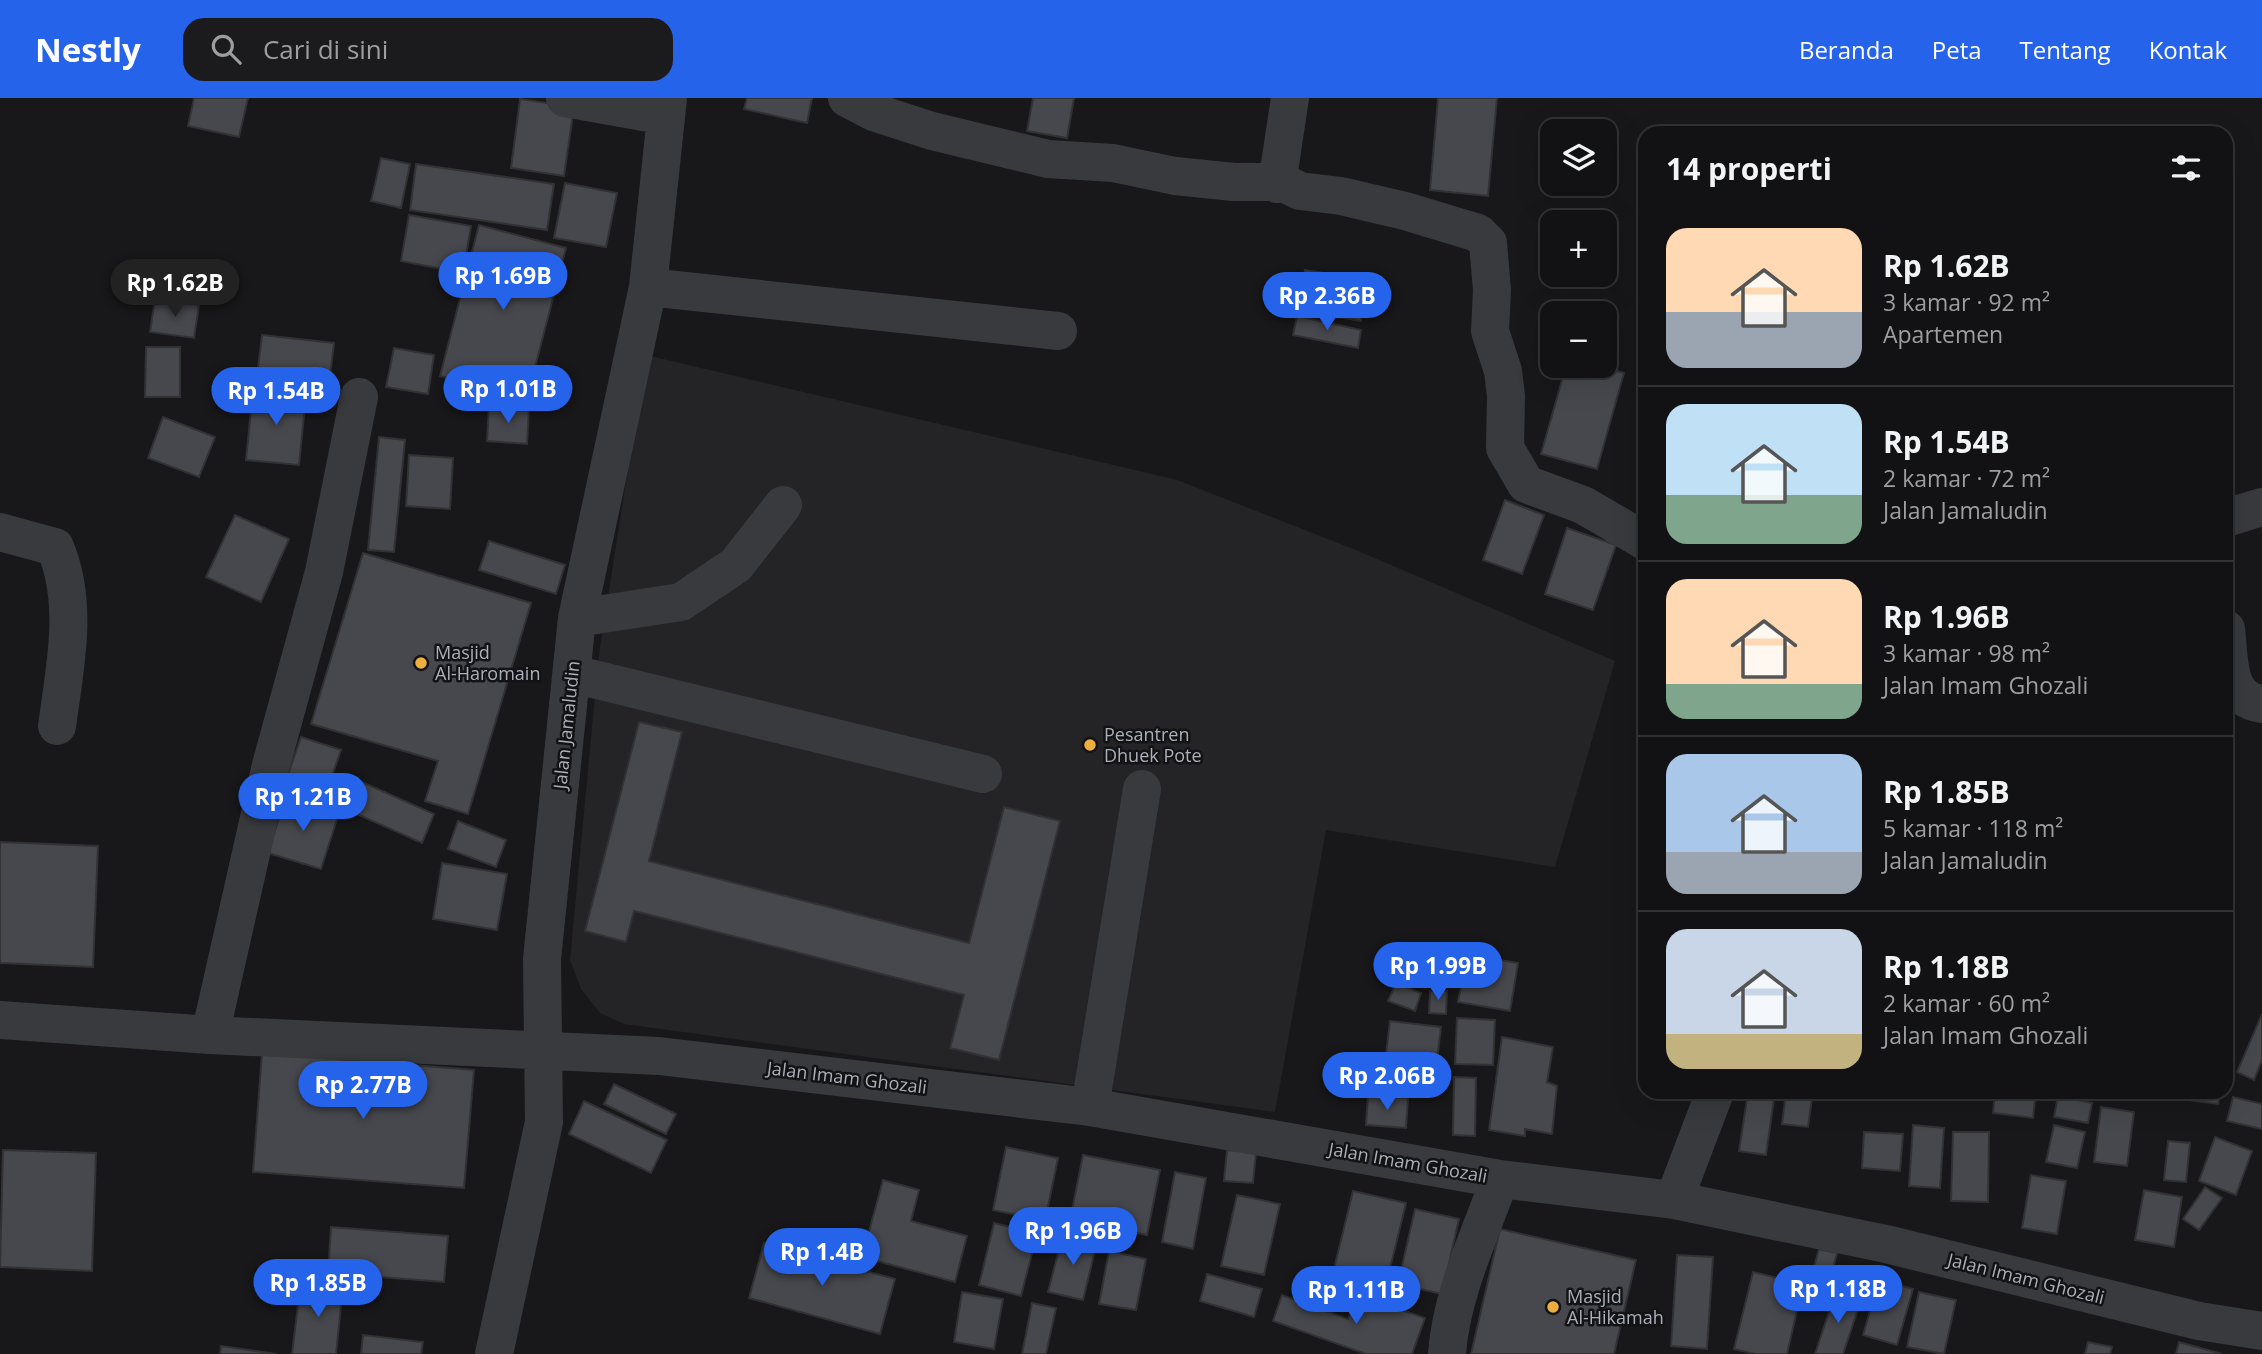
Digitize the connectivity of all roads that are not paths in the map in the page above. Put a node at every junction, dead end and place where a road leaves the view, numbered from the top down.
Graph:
1 (565, 98) edge
2 (847, 98) edge
3 (1290, 98) edge
4 (667, 107) edge
5 (906, 110) edge
6 (1276, 184) junction
7 (648, 287) junction
8 (1059, 331) dead end
9 (359, 397) dead end
10 (783, 505) dead end
11 (2262, 507) edge
12 (2233, 516) edge
13 (0, 532) edge
14 (1638, 537) edge
15 (578, 618) junction
16 (573, 674) junction
17 (2233, 681) edge
18 (2262, 704) edge
19 (57, 726) dead end
20 (983, 774) dead end
21 (1142, 789) dead end
22 (0, 1020) edge
23 (210, 1035) junction
24 (544, 1050) junction
25 (1713, 1099) edge
26 (1090, 1107) junction
27 (1500, 1179) junction
28 (1674, 1200) junction
29 (2262, 1331) edge
30 (494, 1354) edge
31 (1447, 1354) edge

1 - 4 street
2 - 5 street
3 - 6 street
4 - 7 street, Jalan Jamaludin
5 - 6 street
6 - 14 street
7 - 8 street
7 - 15 street, Jalan Jamaludin
9 - 23 street
10 - 15 street
11 - 12 street
13 - 19 street
15 - 16 street, Jalan Jamaludin
16 - 20 street
16 - 24 street, Jalan Jamaludin
17 - 18 street
21 - 26 street
22 - 23 street, Jalan Imam Ghozali
23 - 24 street, Jalan Imam Ghozali
24 - 26 street, Jalan Imam Ghozali
24 - 30 street, Jalan Jamaludin
25 - 28 street
26 - 27 street, Jalan Imam Ghozali
27 - 28 street, Jalan Imam Ghozali
27 - 31 street
28 - 29 street, Jalan Imam Ghozali

